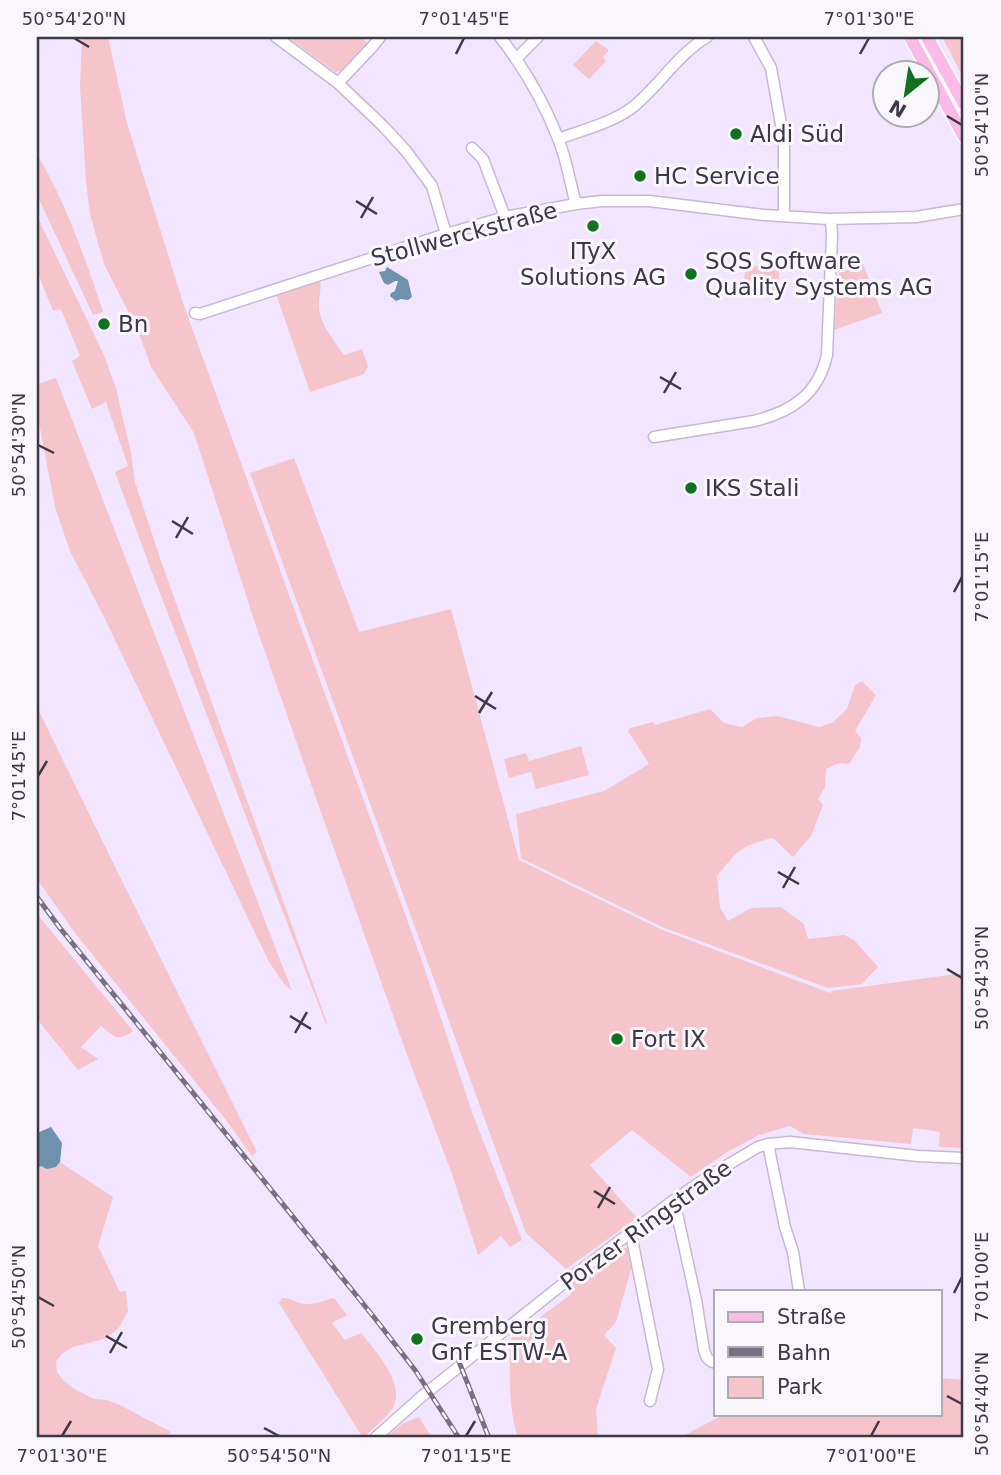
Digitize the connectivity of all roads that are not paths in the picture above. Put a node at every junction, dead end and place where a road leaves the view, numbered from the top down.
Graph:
1 (276, 37) edge
2 (380, 37) edge
3 (500, 37) edge
4 (538, 37) edge
5 (707, 37) edge
6 (754, 37) edge
7 (910, 37) edge
8 (927, 37) edge
9 (516, 59) junction
10 (338, 83) junction
11 (964, 104) edge
12 (964, 137) edge
13 (558, 139) junction
14 (472, 148) dead end
15 (964, 202) edge
16 (576, 204) junction
17 (964, 209) edge
18 (948, 211) junction
19 (784, 216) junction
20 (505, 217) junction
21 (831, 219) junction
22 (446, 234) junction
23 (195, 313) dead end
24 (654, 437) dead end
25 (768, 1144) junction
26 (964, 1158) edge
27 (674, 1200) junction
28 (631, 1234) junction
29 (799, 1290) edge
30 (714, 1362) edge
31 (650, 1401) dead end
32 (376, 1438) edge

1 - 10 street
2 - 10 street
3 - 9 street
4 - 9 street
5 - 13 street
6 - 19 street
7 - 12 main road
8 - 11 main road
9 - 13 street
10 - 22 street
13 - 16 street
14 - 20 street
15 - 18 street, Stollwerckstraße
16 - 19 street, Stollwerckstraße
16 - 20 street, Stollwerckstraße
17 - 18 street, Stollwerckstraße
18 - 21 street, Stollwerckstraße
19 - 21 street, Stollwerckstraße
20 - 22 street, Stollwerckstraße
21 - 24 street
22 - 23 street, Stollwerckstraße
25 - 26 street, Porzer Ringstraße
25 - 27 street, Porzer Ringstraße
25 - 29 street
27 - 28 street, Porzer Ringstraße
27 - 30 street
28 - 31 street
28 - 32 street, Porzer Ringstraße

